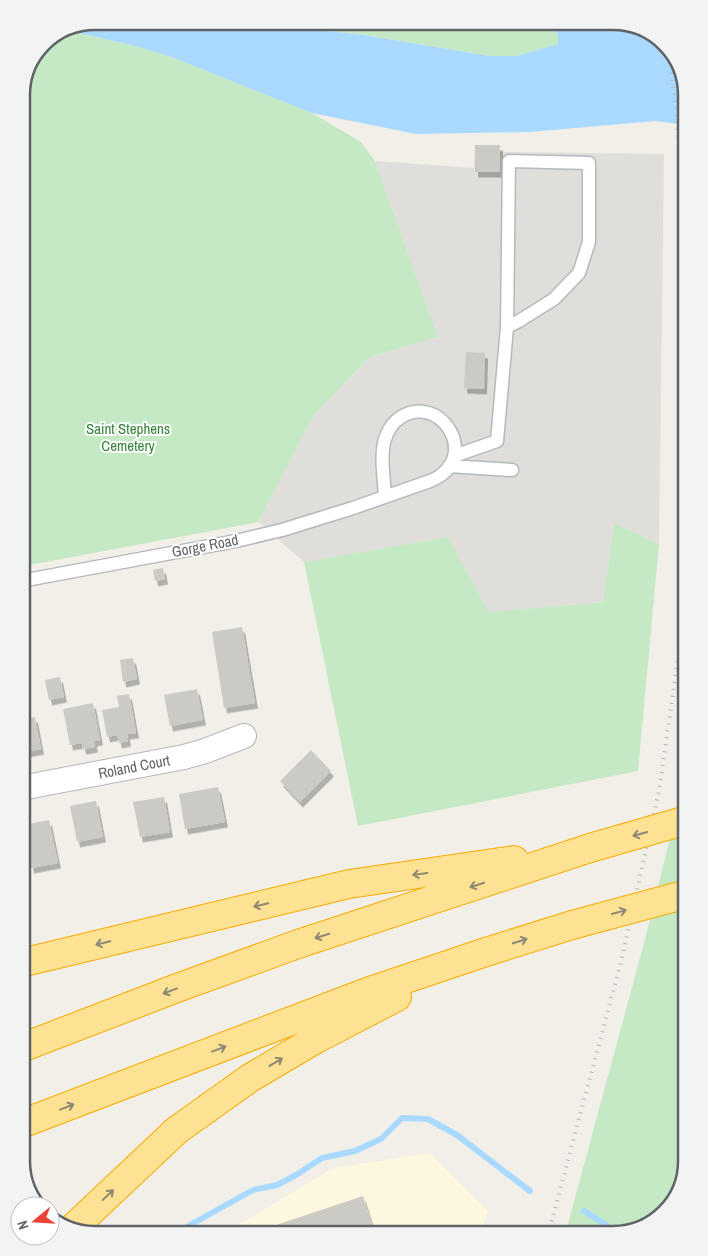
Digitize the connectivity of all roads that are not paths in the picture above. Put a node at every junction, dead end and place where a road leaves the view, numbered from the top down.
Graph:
1 (507, 327) junction
2 (452, 461) junction
3 (512, 470) dead end
4 (385, 496) junction
5 (30, 579) edge
6 (244, 736) dead end
7 (30, 786) edge
8 (678, 823) edge
9 (590, 848) junction
10 (678, 896) edge
11 (486, 952) junction
12 (30, 961) edge
13 (30, 1045) edge
14 (30, 1121) edge
15 (77, 1224) edge

1 - 1 lane
1 - 2 lane, Gorge Road
2 - 3 lane
2 - 4 lane, Gorge Road
2 - 4 lane
4 - 5 lane, Gorge Road
6 - 7 street, Roland Court
8 -> 9 highway, bridge
9 -> 12 highway
9 -> 13 highway
11 -> 10 highway, bridge
14 -> 11 highway
15 -> 11 highway

